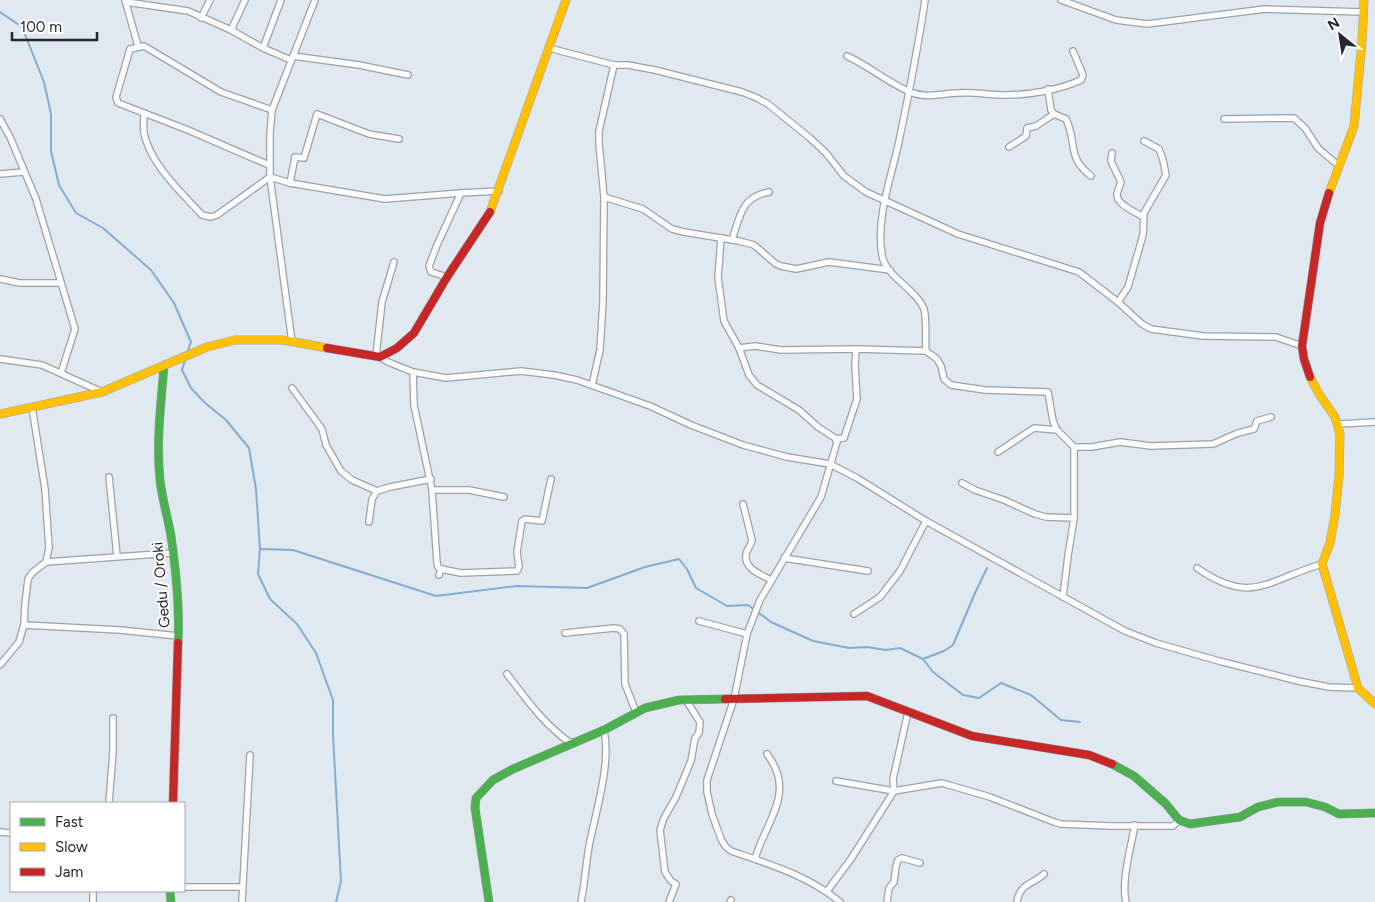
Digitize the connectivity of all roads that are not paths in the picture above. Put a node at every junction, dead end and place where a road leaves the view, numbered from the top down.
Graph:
1 (210, 0) edge
2 (245, 0) edge
3 (282, 0) edge
4 (315, 0) edge
5 (566, 0) edge
6 (925, 0) edge
7 (1061, 0) edge
8 (1364, 0) edge
9 (125, 1) edge
10 (1364, 12) junction
11 (201, 18) junction
12 (232, 30) junction
13 (138, 46) junction
14 (263, 48) junction
15 (549, 48) junction
16 (1073, 51) dead end
17 (847, 56) dead end
18 (292, 58) junction
19 (614, 65) junction
20 (408, 75) dead end
21 (1048, 89) junction
22 (910, 92) junction
23 (272, 110) junction
24 (144, 114) junction
25 (1054, 114) junction
26 (1224, 118) dead end
27 (0, 119) edge
28 (399, 139) dead end
29 (1144, 141) dead end
30 (1010, 147) dead end
31 (1112, 153) dead end
32 (269, 165) junction
33 (1339, 166) junction
34 (24, 172) junction
35 (0, 174) edge
36 (1091, 176) dead end
37 (270, 177) junction
38 (290, 183) junction
39 (499, 192) junction
40 (769, 192) dead end
41 (461, 193) junction
42 (604, 197) junction
43 (885, 202) junction
44 (1143, 217) junction
45 (721, 238) junction
46 (732, 240) junction
47 (394, 262) dead end
48 (890, 270) junction
49 (447, 277) junction
50 (0, 279) edge
51 (61, 283) junction
52 (1118, 302) junction
53 (292, 342) junction
54 (1302, 346) junction
55 (739, 348) junction
56 (856, 348) junction
57 (926, 351) junction
58 (378, 356) junction
59 (0, 359) edge
60 (164, 366) junction
61 (413, 372) junction
62 (61, 373) junction
63 (592, 385) junction
64 (292, 388) dead end
65 (102, 392) junction
66 (32, 407) junction
67 (0, 414) edge
68 (1271, 417) dead end
69 (1375, 422) edge
70 (1339, 424) junction
71 (1057, 430) junction
72 (836, 439) junction
73 (1074, 447) junction
74 (998, 452) dead end
75 (830, 464) junction
76 (109, 477) dead end
77 (431, 479) junction
78 (551, 479) dead end
79 (962, 483) dead end
80 (432, 490) junction
81 (377, 491) junction
82 (504, 497) dead end
83 (744, 504) dead end
84 (1074, 518) junction
85 (926, 521) junction
86 (369, 522) dead end
87 (172, 553) junction
88 (117, 556) junction
89 (784, 558) junction
90 (46, 562) junction
91 (1322, 564) junction
92 (1197, 568) dead end
93 (868, 571) dead end
94 (771, 580) junction
95 (1063, 597) junction
96 (854, 614) dead end
97 (699, 621) dead end
98 (24, 624) junction
99 (565, 634) dead end
100 (748, 634) junction
101 (178, 636) junction
102 (0, 665) edge
103 (507, 674) dead end
104 (1358, 688) junction
105 (734, 699) junction
106 (686, 700) junction
107 (1375, 704) edge
108 (636, 712) junction
109 (908, 712) junction
110 (113, 718) dead end
111 (604, 730) junction
112 (577, 742) junction
113 (768, 754) dead end
114 (250, 755) dead end
115 (836, 781) dead end
116 (894, 792) junction
117 (109, 802) edge
118 (173, 802) edge
119 (1375, 813) edge
120 (1179, 820) junction
121 (1135, 826) junction
122 (755, 859) junction
123 (920, 863) dead end
124 (1044, 874) dead end
125 (185, 887) edge
126 (242, 887) junction
127 (827, 891) junction
128 (242, 902) edge
129 (489, 902) edge
130 (581, 902) edge
131 (669, 902) edge
132 (840, 902) edge
133 (886, 902) edge
134 (1017, 902) edge
135 (1126, 902) edge

1 - 11 street
2 - 12 street
3 - 14 street
4 - 18 street
5 - 15 street
6 - 22 street
7 - 10 street
8 - 10 street
9 - 11 street
9 - 13 street
10 - 33 street
11 - 12 street
12 - 14 street
13 - 23 street
13 - 24 street
14 - 18 street
15 - 19 street
15 - 39 street
16 - 21 street
17 - 22 street
18 - 20 street
18 - 23 street
19 - 42 street
19 - 43 street
21 - 22 street
21 - 25 street
22 - 43 street
23 - 32 street
24 - 32 street
24 - 37 street
25 - 30 street
25 - 36 street
26 - 33 street
27 - 34 street
28 - 38 street
29 - 44 street
31 - 44 street
32 - 37 street
33 - 54 street
34 - 35 street
34 - 51 street
37 - 38 street
37 - 53 street
38 - 41 street
39 - 41 street
39 - 49 street
40 - 46 street
41 - 49 street
42 - 45 street
42 - 63 street
43 - 48 street
43 - 52 street
44 - 52 street
45 - 46 street
45 - 55 street
46 - 48 street
47 - 58 street
48 - 57 street
49 - 58 street
50 - 51 street
51 - 62 street
52 - 54 street
53 - 58 street
53 - 60 street
54 - 70 street
55 - 56 street
55 - 72 street
56 - 57 street
56 - 72 street
57 - 71 street
58 - 61 street
59 - 62 street
60 - 65 street
60 - 87 street, Gedu / Oroki
61 - 63 street
61 - 77 street
62 - 65 street
63 - 75 street
64 - 81 street
65 - 66 street
66 - 67 street
66 - 90 street
68 - 73 street
69 - 70 street
70 - 91 street
71 - 73 street
71 - 74 street
72 - 75 street
73 - 84 street
75 - 85 street
75 - 89 street
76 - 88 street
77 - 80 street
77 - 81 street
78 - 80 street
79 - 84 street
80 - 82 street
81 - 86 street
83 - 94 street
84 - 95 street
85 - 95 street
85 - 96 street
87 - 88 street
87 - 101 street, Gedu / Oroki
88 - 90 street
89 - 93 street
89 - 94 street
90 - 98 street
91 - 92 street
91 - 104 street
94 - 100 street
95 - 104 street
97 - 100 street
98 - 101 street
98 - 102 street
99 - 108 street
100 - 105 street
101 - 118 street, Gedu / Oroki
103 - 112 street
104 - 107 street
105 - 106 street
105 - 109 street
105 - 122 street
106 - 108 street
106 - 131 street
108 - 111 street
109 - 116 street
109 - 120 street
110 - 117 street
111 - 112 street
111 - 130 street
112 - 129 street
113 - 122 street
114 - 126 street
115 - 116 street
116 - 121 street
116 - 127 street
119 - 120 street
120 - 121 street
121 - 135 street
122 - 127 street
123 - 133 street
124 - 134 street
125 - 126 street
126 - 128 street
127 - 132 street

